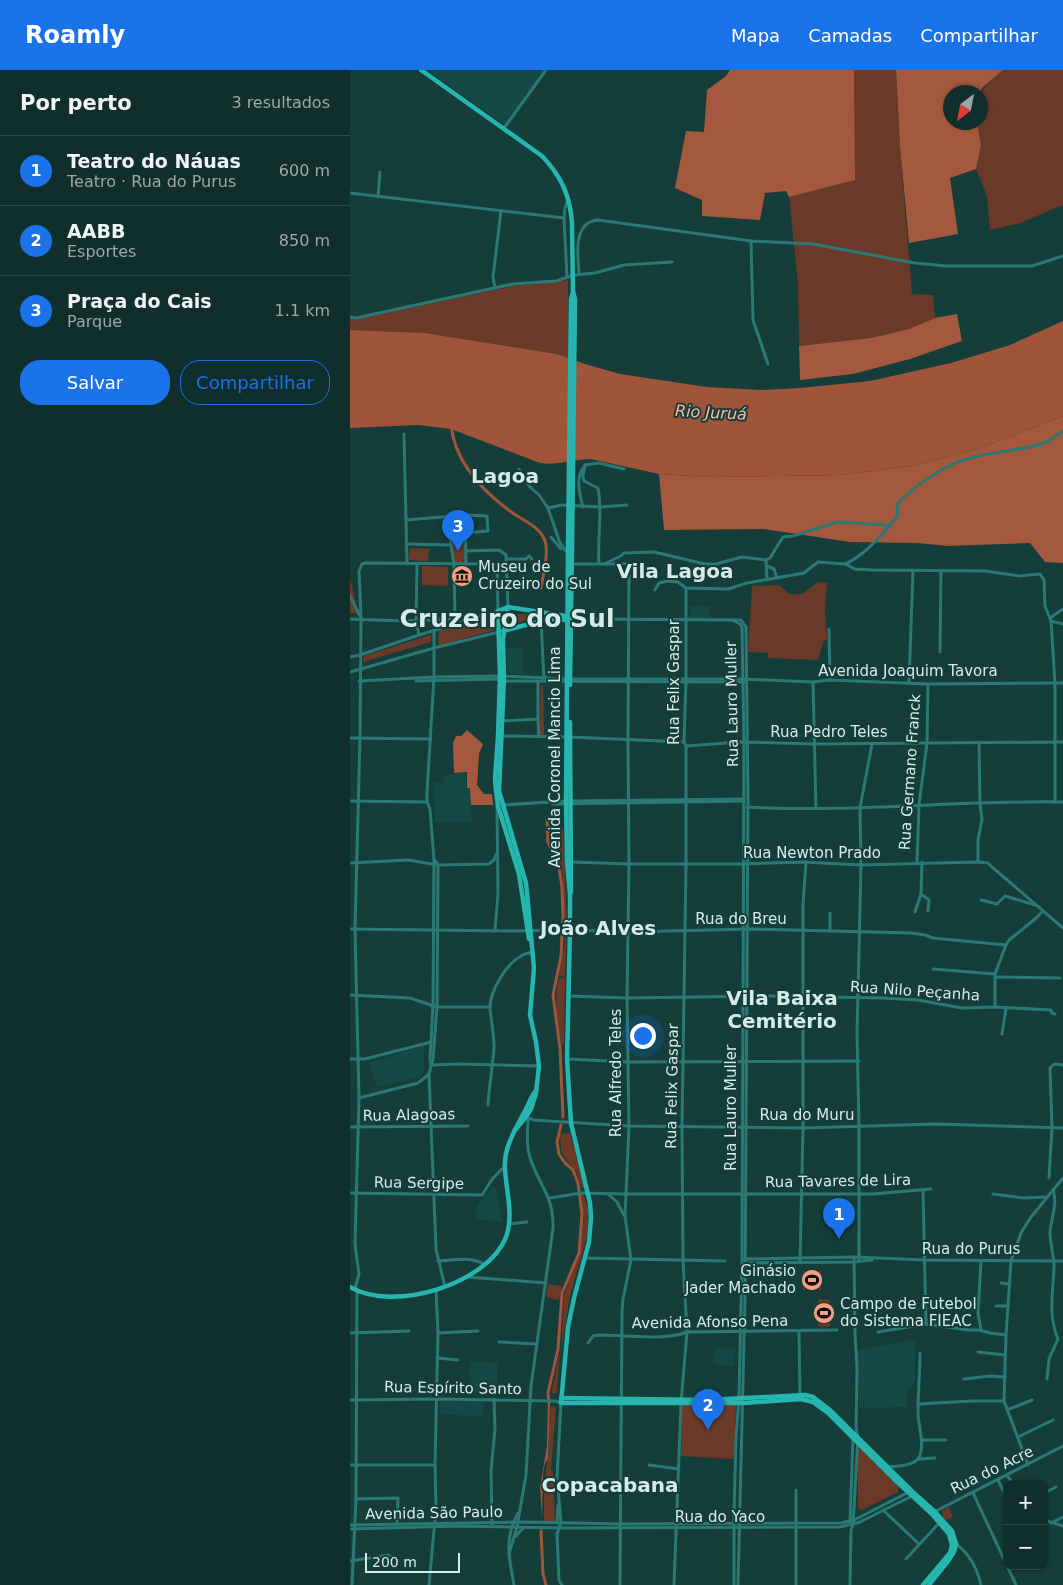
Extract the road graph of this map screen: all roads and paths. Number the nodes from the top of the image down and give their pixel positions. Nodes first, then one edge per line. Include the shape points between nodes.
1 (421, 70) edge
2 (546, 70) edge
3 (504, 128) junction
4 (380, 172) dead end
5 (350, 194) edge
6 (378, 197) junction
7 (569, 198) junction
8 (500, 211) junction
9 (564, 218) junction
10 (751, 240) junction
11 (1063, 256) edge
12 (672, 262) dead end
13 (579, 274) junction
14 (567, 277) junction
15 (495, 288) junction
16 (350, 317) edge
17 (768, 364) dead end
18 (1063, 431) edge
19 (404, 434) dead end
20 (585, 465) junction
21 (520, 469) dead end
22 (624, 469) dead end
23 (627, 505) dead end
24 (583, 507) junction
25 (600, 507) junction
26 (548, 508) junction
27 (465, 516) junction
28 (450, 517) junction
29 (406, 520) junction
30 (888, 526) junction
31 (465, 533) junction
32 (551, 536) dead end
33 (406, 544) junction
34 (451, 545) junction
35 (466, 551) junction
36 (569, 551) junction
37 (508, 559) junction
38 (532, 559) dead end
39 (764, 560) junction
40 (407, 564) junction
41 (417, 564) junction
42 (466, 564) junction
43 (570, 564) junction
44 (599, 564) junction
45 (606, 564) junction
46 (845, 564) junction
47 (454, 565) junction
48 (767, 566) junction
49 (913, 570) junction
50 (941, 571) junction
51 (777, 578) junction
52 (767, 580) junction
53 (686, 588) junction
54 (655, 590) dead end
55 (350, 596) edge
56 (508, 607) junction
57 (1063, 609) edge
58 (498, 610) junction
59 (539, 612) junction
60 (489, 613) junction
61 (361, 618) junction
62 (571, 618) junction
63 (455, 619) junction
64 (350, 620) edge
65 (540, 620) junction
66 (629, 620) junction
67 (686, 620) junction
68 (1050, 620) junction
69 (416, 621) junction
70 (1063, 624) edge
71 (829, 629) dead end
72 (434, 630) junction
73 (502, 631) junction
74 (418, 634) junction
75 (434, 648) junction
76 (940, 652) dead end
77 (360, 655) junction
78 (350, 657) edge
79 (360, 669) junction
80 (350, 672) edge
81 (434, 679) junction
82 (502, 679) junction
83 (686, 679) junction
84 (538, 680) junction
85 (544, 680) junction
86 (629, 680) junction
87 (745, 680) junction
88 (830, 680) junction
89 (360, 681) junction
90 (569, 681) junction
91 (813, 682) junction
92 (909, 682) junction
93 (1055, 683) junction
94 (1063, 683) edge
95 (928, 684) junction
96 (538, 719) junction
97 (502, 721) junction
98 (500, 736) junction
99 (539, 737) junction
100 (568, 737) junction
101 (350, 738) edge
102 (360, 738) junction
103 (431, 739) junction
104 (628, 740) junction
105 (746, 742) junction
106 (979, 742) junction
107 (1054, 742) junction
108 (1063, 742) edge
109 (927, 743) junction
110 (685, 744) junction
111 (815, 744) junction
112 (872, 744) junction
113 (686, 800) junction
114 (746, 800) junction
115 (350, 801) edge
116 (359, 801) junction
117 (427, 802) junction
118 (628, 802) junction
119 (1054, 802) junction
120 (1063, 802) edge
121 (568, 803) junction
122 (980, 804) junction
123 (919, 805) junction
124 (499, 806) junction
125 (746, 807) junction
126 (816, 808) junction
127 (860, 808) junction
128 (497, 848) junction
129 (434, 862) junction
130 (569, 862) junction
131 (806, 862) junction
132 (917, 862) junction
133 (922, 862) junction
134 (978, 862) junction
135 (350, 863) edge
136 (358, 864) junction
137 (629, 864) junction
138 (686, 864) junction
139 (745, 864) junction
140 (438, 865) junction
141 (861, 865) junction
142 (920, 894) junction
143 (981, 900) dead end
144 (1038, 906) junction
145 (928, 911) dead end
146 (1042, 911) junction
147 (916, 912) dead end
148 (830, 913) dead end
149 (1063, 928) edge
150 (350, 929) edge
151 (356, 929) junction
152 (435, 930) junction
153 (570, 930) junction
154 (685, 930) junction
155 (745, 930) junction
156 (804, 930) junction
157 (495, 931) junction
158 (530, 931) junction
159 (830, 931) junction
160 (860, 931) junction
161 (628, 932) junction
162 (1006, 946) junction
163 (532, 950) junction
164 (934, 969) dead end
165 (995, 976) junction
166 (1060, 978) dead end
167 (350, 996) edge
168 (357, 996) junction
169 (569, 996) junction
170 (745, 996) junction
171 (685, 997) junction
172 (803, 997) junction
173 (859, 997) junction
174 (627, 998) junction
175 (435, 1006) junction
176 (490, 1007) junction
177 (995, 1007) junction
178 (1006, 1008) junction
179 (1055, 1014) dead end
180 (1002, 1034) dead end
181 (432, 1042) junction
182 (350, 1059) edge
183 (567, 1059) junction
184 (357, 1060) junction
185 (802, 1061) junction
186 (859, 1061) junction
187 (629, 1062) junction
188 (684, 1062) junction
189 (744, 1062) junction
190 (431, 1065) junction
191 (491, 1065) junction
192 (1063, 1065) edge
193 (539, 1066) junction
194 (429, 1074) junction
195 (359, 1098) junction
196 (488, 1105) dead end
197 (526, 1116) junction
198 (571, 1123) junction
199 (431, 1126) junction
200 (468, 1126) dead end
201 (629, 1126) junction
202 (682, 1126) junction
203 (860, 1126) junction
204 (1052, 1126) junction
205 (350, 1127) edge
206 (358, 1127) junction
207 (744, 1127) junction
208 (803, 1128) junction
209 (1063, 1128) edge
210 (504, 1167) junction
211 (1049, 1178) dead end
212 (1063, 1178) edge
213 (923, 1190) junction
214 (931, 1190) dead end
215 (1053, 1190) junction
216 (350, 1193) edge
217 (356, 1193) junction
218 (582, 1193) junction
219 (606, 1193) junction
220 (434, 1194) junction
221 (625, 1194) junction
222 (683, 1194) junction
223 (743, 1194) junction
224 (801, 1194) junction
225 (860, 1194) junction
226 (993, 1194) dead end
227 (1046, 1197) junction
228 (550, 1198) junction
229 (625, 1216) junction
230 (527, 1222) dead end
231 (509, 1224) junction
232 (585, 1258) junction
233 (631, 1260) junction
234 (682, 1260) junction
235 (800, 1260) junction
236 (858, 1260) junction
237 (925, 1260) junction
238 (438, 1261) junction
239 (725, 1261) dead end
240 (743, 1261) junction
241 (981, 1261) junction
242 (1011, 1261) junction
243 (1054, 1261) junction
244 (1063, 1261) edge
245 (484, 1264) junction
246 (464, 1277) junction
247 (546, 1283) junction
248 (1001, 1283) dead end
249 (1010, 1284) junction
250 (445, 1287) junction
251 (354, 1290) edge
252 (436, 1290) junction
253 (996, 1306) dead end
254 (1008, 1306) junction
255 (926, 1324) junction
256 (837, 1330) dead end
257 (981, 1330) junction
258 (478, 1331) dead end
259 (799, 1331) junction
260 (409, 1332) dead end
261 (686, 1332) junction
262 (743, 1332) junction
263 (878, 1332) dead end
264 (350, 1333) edge
265 (356, 1333) junction
266 (438, 1333) junction
267 (621, 1335) junction
268 (1006, 1335) junction
269 (499, 1342) dead end
270 (588, 1343) dead end
271 (537, 1344) junction
272 (978, 1352) dead end
273 (920, 1353) dead end
274 (1005, 1355) junction
275 (437, 1358) junction
276 (458, 1360) dead end
277 (1004, 1377) junction
278 (964, 1379) dead end
279 (1047, 1379) dead end
280 (800, 1397) junction
281 (436, 1399) junction
282 (494, 1399) junction
283 (350, 1400) edge
284 (356, 1400) junction
285 (1032, 1400) dead end
286 (531, 1401) junction
287 (559, 1401) junction
288 (621, 1401) junction
289 (681, 1401) junction
290 (741, 1401) junction
291 (1004, 1401) junction
292 (918, 1404) junction
293 (1007, 1410) junction
294 (1053, 1420) dead end
295 (855, 1434) junction
296 (1018, 1437) junction
297 (921, 1440) junction
298 (946, 1440) dead end
299 (857, 1443) junction
300 (1063, 1446) edge
301 (854, 1458) junction
302 (935, 1458) dead end
303 (918, 1459) junction
304 (350, 1465) edge
305 (435, 1465) junction
306 (648, 1465) dead end
307 (1028, 1465) junction
308 (356, 1466) junction
309 (885, 1468) junction
310 (679, 1469) junction
311 (1007, 1476) junction
312 (998, 1480) junction
313 (1010, 1480) edge
314 (1056, 1487) dead end
315 (796, 1490) dead end
316 (1003, 1491) edge
317 (1048, 1491) edge
318 (912, 1493) junction
319 (973, 1493) junction
320 (356, 1499) junction
321 (880, 1507) junction
322 (883, 1511) junction
323 (520, 1512) junction
324 (933, 1513) junction
325 (1063, 1517) edge
326 (527, 1522) junction
327 (941, 1522) junction
328 (559, 1523) junction
329 (735, 1523) junction
330 (740, 1523) junction
331 (1050, 1523) joint
332 (513, 1524) junction
333 (851, 1524) junction
334 (350, 1525) edge
335 (518, 1525) junction
336 (797, 1525) junction
337 (395, 1526) junction
338 (435, 1526) junction
339 (492, 1526) junction
340 (620, 1526) junction
341 (677, 1526) junction
342 (1063, 1526) edge
343 (355, 1527) junction
344 (524, 1527) junction
345 (504, 1528) junction
346 (511, 1528) junction
347 (558, 1528) junction
348 (735, 1528) junction
349 (740, 1528) junction
350 (350, 1529) edge
351 (510, 1535) junction
352 (514, 1539) junction
353 (919, 1544) junction
354 (956, 1544) junction
355 (510, 1554) junction
356 (390, 1555) dead end
357 (906, 1559) dead end
358 (351, 1561) edge
359 (352, 1585) edge
360 (429, 1585) edge
361 (514, 1585) edge
362 (562, 1585) edge
363 (620, 1585) edge
364 (674, 1585) edge
365 (734, 1585) edge
366 (738, 1585) edge
367 (796, 1585) edge
368 (850, 1585) edge
369 (923, 1585) edge
370 (929, 1585) edge
371 (981, 1585) edge
372 (1016, 1585) edge

1 - 3 main road, Avenida Coronel Mancio Lima
2 - 3 street
3 - 7 main road, Avenida Coronel Mancio Lima via 542,156 559,177
4 - 6 street
5 - 6 street
6 - 8 street
7 - 9 street
7 - 36 main road, Avenida Coronel Mancio Lima, bridge via 575,299
8 - 9 street
8 - 15 street via 493,277
9 - 14 street
10 - 11 street via 813,244 946,266 1032,266
10 - 13 street via 592,221 580,233
10 - 17 street via 753,320
12 - 13 street via 624,265
13 - 14 street
14 - 15 street
15 - 16 street
18 - 30 street via 1042,444 954,464 919,484 899,502 898,515
19 - 29 street
20 - 22 street via 599,463
20 - 24 street via 578,479
20 - 25 street via 584,481 598,488
21 - 26 street via 529,486
23 - 25 street
24 - 25 street
24 - 26 street via 562,505
25 - 44 street
26 - 36 street via 558,539
27 - 28 street
27 - 31 street
27 - 31 street via 485,515 488,518 488,531
28 - 29 street
28 - 34 street
29 - 33 street
30 - 39 street via 837,522 783,537 770,558
30 - 46 street via 859,556
31 - 35 street
32 - 36 street via 562,550
33 - 34 street
33 - 40 street
34 - 47 street
35 - 37 street via 499,550
35 - 42 street
36 - 43 main road, Avenida Coronel Mancio Lima
37 - 38 street via 526,559 529,556
37 - 56 street
39 - 45 street via 742,557 705,564 646,551 624,553
39 - 48 street
40 - 41 street
40 - 61 street via 362,564 359,571
41 - 47 street
41 - 69 street
42 - 47 street
42 - 58 street via 498,566
43 - 44 street
43 - 62 main road, Avenida Coronel Mancio Lima
44 - 45 street
45 - 66 street, Rua Alfredo Teles via 629,565
46 - 49 street via 855,568
46 - 51 street via 818,562 804,573
47 - 63 street
48 - 51 street via 774,568
48 - 52 street
49 - 50 street
49 - 92 street
50 - 68 street via 985,571 1019,576 1040,574 1044,580 1045,606
50 - 76 street
51 - 52 street
52 - 53 street via 728,589
53 - 54 street via 678,582 668,581 659,583
53 - 67 street, Rua Felix Gaspar
55 - 61 street
56 - 58 main road
56 - 59 main road
56 - 73 main road
57 - 68 street
58 - 60 street
58 - 73 main road
59 - 62 main road
59 - 65 main road via 543,614
59 - 65 main road via 534,617
60 - 63 street
60 - 72 street
61 - 64 street
61 - 69 street
61 - 77 street
62 - 65 main road
62 - 66 street
62 - 90 main road, Avenida Coronel Mancio Lima
63 - 69 street
65 - 73 main road
65 - 85 street
66 - 67 street
66 - 86 street, Rua Alfredo Teles
67 - 83 street, Rua Felix Gaspar
67 - 87 street, Rua Lauro Muller via 741,620 746,627
68 - 70 street
68 - 93 street
69 - 74 street
71 - 88 street
72 - 74 street
72 - 75 street
73 - 75 street
73 - 82 main road
74 - 77 street
75 - 79 street
75 - 81 street
77 - 78 street
77 - 79 street
79 - 80 street
79 - 89 street
81 - 82 street, Avenida Joaquim Tavora
81 - 89 street, Avenida Joaquim Tavora
81 - 103 street
82 - 84 street, Avenida Joaquim Tavora
82 - 97 main road
82 - 98 main road
83 - 86 street, Avenida Joaquim Tavora
83 - 87 street, Avenida Joaquim Tavora
83 - 110 street, Rua Felix Gaspar
84 - 85 street, Avenida Joaquim Tavora
84 - 96 street
85 - 90 street, Avenida Joaquim Tavora
86 - 90 street, Avenida Joaquim Tavora
86 - 104 street, Rua Alfredo Teles
87 - 91 street, Avenida Joaquim Tavora
87 - 105 street, Rua Lauro Muller
88 - 91 street, Avenida Joaquim Tavora
88 - 92 street, Avenida Joaquim Tavora
89 - 102 street
90 - 100 main road, Avenida Coronel Mancio Lima
91 - 111 street
92 - 95 street, Avenida Joaquim Tavora
93 - 94 street, Avenida Joaquim Tavora
93 - 95 street, Avenida Joaquim Tavora
93 - 107 street
95 - 109 street, Rua Germano Franck
96 - 97 street
96 - 99 street
97 - 98 main road
98 - 99 street, Rua Pedro Teles
98 - 124 main road
99 - 100 street, Rua Pedro Teles
100 - 104 street, Rua Pedro Teles
100 - 121 main road, Avenida Coronel Mancio Lima
101 - 102 street
102 - 103 street
102 - 116 street
103 - 117 street
104 - 110 street, Rua Pedro Teles
104 - 118 street, Rua Alfredo Teles
105 - 110 street, Rua Pedro Teles
105 - 111 street, Rua Pedro Teles
105 - 114 street, Rua Lauro Muller
106 - 107 street, Rua Pedro Teles
106 - 109 street, Rua Pedro Teles
106 - 122 street
107 - 108 street, Rua Pedro Teles
107 - 119 street
109 - 112 street, Rua Pedro Teles
109 - 123 street, Rua Germano Franck
110 - 113 street, Rua Felix Gaspar
111 - 112 street, Rua Pedro Teles
111 - 126 street
112 - 127 street
113 - 114 street
113 - 118 street
113 - 138 street, Rua Felix Gaspar
114 - 125 street, Rua Lauro Muller
115 - 116 street
116 - 117 street
116 - 136 street
117 - 129 street
118 - 121 street
118 - 137 street, Rua Alfredo Teles
119 - 120 street
119 - 122 street
121 - 124 street
121 - 130 main road, Avenida Coronel Mancio Lima
122 - 123 street
122 - 134 street via 982,819
123 - 127 street
123 - 132 street, Rua Germano Franck
124 - 128 street
124 - 158 main road via 526,883
125 - 126 street
125 - 139 street, Rua Lauro Muller
126 - 127 street
127 - 141 street
128 - 140 street via 494,860 489,864
128 - 157 street
129 - 136 street via 400,860
129 - 140 street
129 - 152 street
130 - 137 street, Rua Newton Prado
130 - 153 main road, Avenida Coronel Mancio Lima
131 - 139 street, Rua Newton Prado
131 - 141 street, Rua Newton Prado
131 - 156 street
132 - 133 street, Rua Newton Prado
132 - 141 street, Rua Newton Prado
133 - 134 street, Rua Newton Prado
133 - 142 street, Rua Germano Franck
134 - 144 street, Rua Newton Prado via 988,864
135 - 136 street
136 - 151 street
137 - 138 street, Rua Newton Prado
137 - 161 street, Rua Alfredo Teles
138 - 139 street, Rua Newton Prado
138 - 154 street, Rua Felix Gaspar
139 - 155 street, Rua Lauro Muller
140 - 152 street
141 - 160 street
142 - 145 street via 929,900
142 - 147 street, Rua Germano Franck
143 - 144 street via 997,904 1005,896
144 - 146 street, Rua Newton Prado
146 - 149 street, Rua Newton Prado
146 - 162 street
148 - 159 street
150 - 151 street, Rua do Breu
151 - 152 street, Rua do Breu
151 - 168 street
152 - 157 street, Rua do Breu
152 - 175 street
153 - 158 street, Rua do Breu
153 - 161 street, Rua do Breu
153 - 169 main road, Avenida Coronel Mancio Lima
154 - 155 street, Rua do Breu
154 - 161 street, Rua do Breu
154 - 171 street, Rua Felix Gaspar
155 - 156 street, Rua do Breu
155 - 170 street, Rua Lauro Muller
156 - 159 street, Rua do Breu
156 - 172 street
157 - 158 street, Rua do Breu
158 - 163 main road
159 - 160 street, Rua do Breu
160 - 162 street, Rua do Breu via 912,933
160 - 173 street
161 - 174 street, Rua Alfredo Teles
162 - 165 street
163 - 176 street via 504,973 496,984
163 - 193 main road via 534,968 530,1014
164 - 165 street
165 - 166 street
165 - 177 street
167 - 168 street
168 - 175 street via 410,998
168 - 184 street
169 - 174 street, Rua Nilo Peçanha
169 - 183 main road, Avenida Coronel Mancio Lima
170 - 171 street, Rua Nilo Peçanha
170 - 172 street, Rua Nilo Peçanha
170 - 189 street, Rua Lauro Muller
171 - 174 street, Rua Nilo Peçanha
171 - 188 street, Rua Felix Gaspar
172 - 173 street, Rua Nilo Peçanha
172 - 185 street
173 - 177 street, Rua Nilo Peçanha via 918,1000 962,1008
173 - 186 street
174 - 187 street, Rua Alfredo Teles
175 - 176 street
175 - 181 street
176 - 191 street via 494,1028
177 - 178 street, Rua Nilo Peçanha
178 - 179 street, Rua Nilo Peçanha via 1052,1010
178 - 180 street
181 - 184 street
181 - 190 street via 434,1059
182 - 184 street
183 - 187 street
183 - 198 main road, Avenida Coronel Mancio Lima
184 - 195 street
185 - 186 street
185 - 189 street
185 - 208 street
186 - 203 street
187 - 188 street
187 - 201 street, Rua Alfredo Teles
188 - 189 street
188 - 202 street, Rua Felix Gaspar
189 - 207 street, Rua Lauro Muller
190 - 191 street
190 - 194 street
191 - 193 street
191 - 196 street
192 - 204 street via 1054,1064 1050,1068
193 - 197 main road via 536,1090
194 - 195 street via 418,1083
194 - 199 street
195 - 206 street
197 - 198 street, Rua do Muru
197 - 210 main road via 515,1130
197 - 228 street via 528,1152
198 - 201 street, Rua do Muru
198 - 218 main road, Avenida Coronel Mancio Lima
199 - 200 street, Rua Alagoas
199 - 206 street, Rua Alagoas
199 - 220 street
201 - 202 street, Rua do Muru
201 - 221 street, Rua Alfredo Teles
202 - 207 street, Rua do Muru
202 - 222 street, Rua Felix Gaspar
203 - 204 street, Rua do Muru
203 - 208 street, Rua do Muru
203 - 225 street
204 - 209 street, Rua do Muru
204 - 211 street
205 - 206 street, Rua Alagoas
206 - 217 street
207 - 208 street, Rua do Muru
207 - 223 street, Rua Lauro Muller
208 - 224 street
210 - 220 street, Rua Sergipe via 482,1195
210 - 231 main road
212 - 215 street
213 - 214 street, Rua Tavares de Lira
213 - 225 street, Rua Tavares de Lira
213 - 237 street
215 - 227 street
215 - 243 street via 1055,1200 1050,1246
216 - 217 street, Rua Sergipe
217 - 220 street, Rua Sergipe
217 - 251 street via 355,1244 359,1274
218 - 219 street, Rua Tavares de Lira
218 - 228 street, Rua Tavares de Lira
218 - 232 main road, Avenida Coronel Mancio Lima via 590,1203 591,1227
219 - 221 street, Rua Tavares de Lira
219 - 229 street
220 - 238 street
221 - 222 street, Rua Tavares de Lira
221 - 229 street, Rua Alfredo Teles
222 - 223 street, Rua Tavares de Lira
222 - 234 street, Rua Felix Gaspar
223 - 224 street, Rua Tavares de Lira
223 - 240 street, Rua Lauro Muller
224 - 225 street, Rua Tavares de Lira
224 - 235 street
225 - 236 street
226 - 227 street
227 - 242 street via 1024,1228
228 - 247 street via 554,1217
229 - 233 street, Rua Alfredo Teles
230 - 231 street
231 - 245 main road via 502,1246
232 - 233 street
232 - 287 main road, Avenida Coronel Mancio Lima via 570,1319
233 - 234 street
233 - 267 street, Rua Alfredo Teles via 623,1298
234 - 239 street
234 - 261 street, Rua Felix Gaspar
235 - 236 street, Rua do Purus
235 - 236 street, Rua do Purus via 854,1257
235 - 240 street, Rua do Purus
236 - 237 street, Rua do Purus
236 - 295 street
237 - 241 street, Rua do Purus
237 - 255 street
238 - 245 street via 468,1259
238 - 250 street
240 - 262 street, Rua Lauro Muller
241 - 242 street, Rua do Purus
241 - 257 street via 978,1314
242 - 243 street, Rua do Purus
242 - 249 street
243 - 244 street, Rua do Purus
243 - 279 street via 1051,1314 1058,1338 1049,1359
245 - 246 main road
246 - 247 street
246 - 250 main road
247 - 271 street
248 - 249 street
249 - 254 street
250 - 252 main road
251 - 252 main road via 398,1297
251 - 265 street
252 - 266 street
253 - 254 street
254 - 268 street
255 - 257 street
255 - 263 street
256 - 259 street, Avenida Afonso Pena
257 - 268 street
258 - 266 street
259 - 262 street, Avenida Afonso Pena
259 - 280 street
260 - 265 street
261 - 262 street, Avenida Afonso Pena
261 - 267 street, Avenida Afonso Pena via 666,1336
261 - 289 street, Rua Felix Gaspar
262 - 290 street, Rua Lauro Muller
264 - 265 street
265 - 284 street
266 - 275 street
267 - 270 street, Avenida Afonso Pena via 596,1335
267 - 288 street, Rua Alfredo Teles
268 - 274 street
269 - 271 street
271 - 286 street
272 - 274 street
273 - 292 street
274 - 277 street
275 - 276 street
275 - 281 street
277 - 278 street
277 - 291 street
280 - 290 main road, Rua Espírito Santo
280 - 295 main road via 817,1405
281 - 282 street, Rua Espírito Santo
281 - 284 street, Rua Espírito Santo
281 - 305 street
282 - 286 street, Rua Espírito Santo
282 - 339 street
283 - 284 street, Rua Espírito Santo
284 - 308 street
285 - 293 street
286 - 287 street, Rua Espírito Santo
286 - 323 street via 528,1459
287 - 288 main road, Rua Espírito Santo
287 - 328 street, Avenida Coronel Mancio Lima
288 - 289 main road, Rua Espírito Santo
288 - 340 street, Rua Alfredo Teles
289 - 290 main road, Rua Espírito Santo
289 - 310 street, Rua Felix Gaspar
290 - 329 street, Rua Lauro Muller via 736,1437
290 - 330 street, Rua Lauro Muller
291 - 292 street
291 - 293 street
292 - 297 street
293 - 296 street
294 - 296 street
295 - 299 main road
295 - 301 street
295 - 309 main road
296 - 307 street
297 - 298 street
297 - 303 street
299 - 301 street
299 - 309 main road
300 - 307 street, Rua do Acre
301 - 333 street
302 - 303 street
303 - 309 street
304 - 308 street
305 - 308 street
305 - 338 street
306 - 310 street
307 - 311 street, Rua do Acre
308 - 320 street
309 - 318 main road
310 - 341 street, Rua Felix Gaspar
311 - 312 street, Rua do Acre
311 - 313 street
312 - 316 street
312 - 319 street, Rua do Acre
314 - 317 street
315 - 336 street
318 - 321 street, Rua do Yaco
318 - 322 street, Rua do Yaco
318 - 324 main road
319 - 324 street, Rua do Acre
319 - 372 street
320 - 337 street via 398,1498
320 - 343 street
321 - 322 street
321 - 333 street, Rua do Yaco
322 - 333 street, Rua do Yaco
322 - 353 street
323 - 326 street via 521,1519
323 - 332 street
323 - 335 street
324 - 327 main road
325 - 331 street
326 - 328 street, Rua do Yaco
326 - 335 street, Rua do Yaco
327 - 353 street
327 - 354 main road via 952,1531
327 - 369 main road via 951,1549
328 - 340 street, Rua do Yaco
328 - 347 street, Avenida Coronel Mancio Lima
329 - 330 street, Rua do Yaco
329 - 341 street, Rua do Yaco
329 - 348 street, Rua Lauro Muller
330 - 336 street, Rua do Yaco
330 - 349 street, Rua Lauro Muller
331 - 342 street
332 - 335 street, Avenida São Paulo
332 - 339 street, Avenida São Paulo
332 - 346 street
333 - 336 street, Rua do Yaco
333 - 368 street
334 - 343 street, Avenida São Paulo
335 - 344 street, Rua do Yaco
335 - 346 street, Avenida São Paulo
335 - 352 street
336 - 349 street, Rua do Yaco
336 - 367 street
337 - 338 street, Avenida São Paulo
337 - 343 street, Avenida São Paulo
338 - 339 street, Avenida São Paulo
338 - 360 street
339 - 345 street, Avenida São Paulo
340 - 341 street, Rua do Yaco
340 - 347 street, Rua do Yaco
340 - 363 street, Rua Alfredo Teles
341 - 348 street, Rua do Yaco
341 - 364 street, Rua Felix Gaspar
343 - 350 street, Avenida São Paulo
343 - 358 street
344 - 347 street, Rua do Yaco
344 - 352 street
345 - 346 street, Avenida São Paulo
345 - 351 street
346 - 351 street
347 - 362 street, Avenida Coronel Mancio Lima via 559,1580
348 - 349 street, Rua do Yaco
348 - 365 street, Rua Lauro Muller
349 - 366 street, Rua Lauro Muller
351 - 355 street
352 - 355 street
353 - 357 street
354 - 370 main road via 954,1552
354 - 371 street via 970,1557
355 - 361 street
356 - 358 street
358 - 359 street

